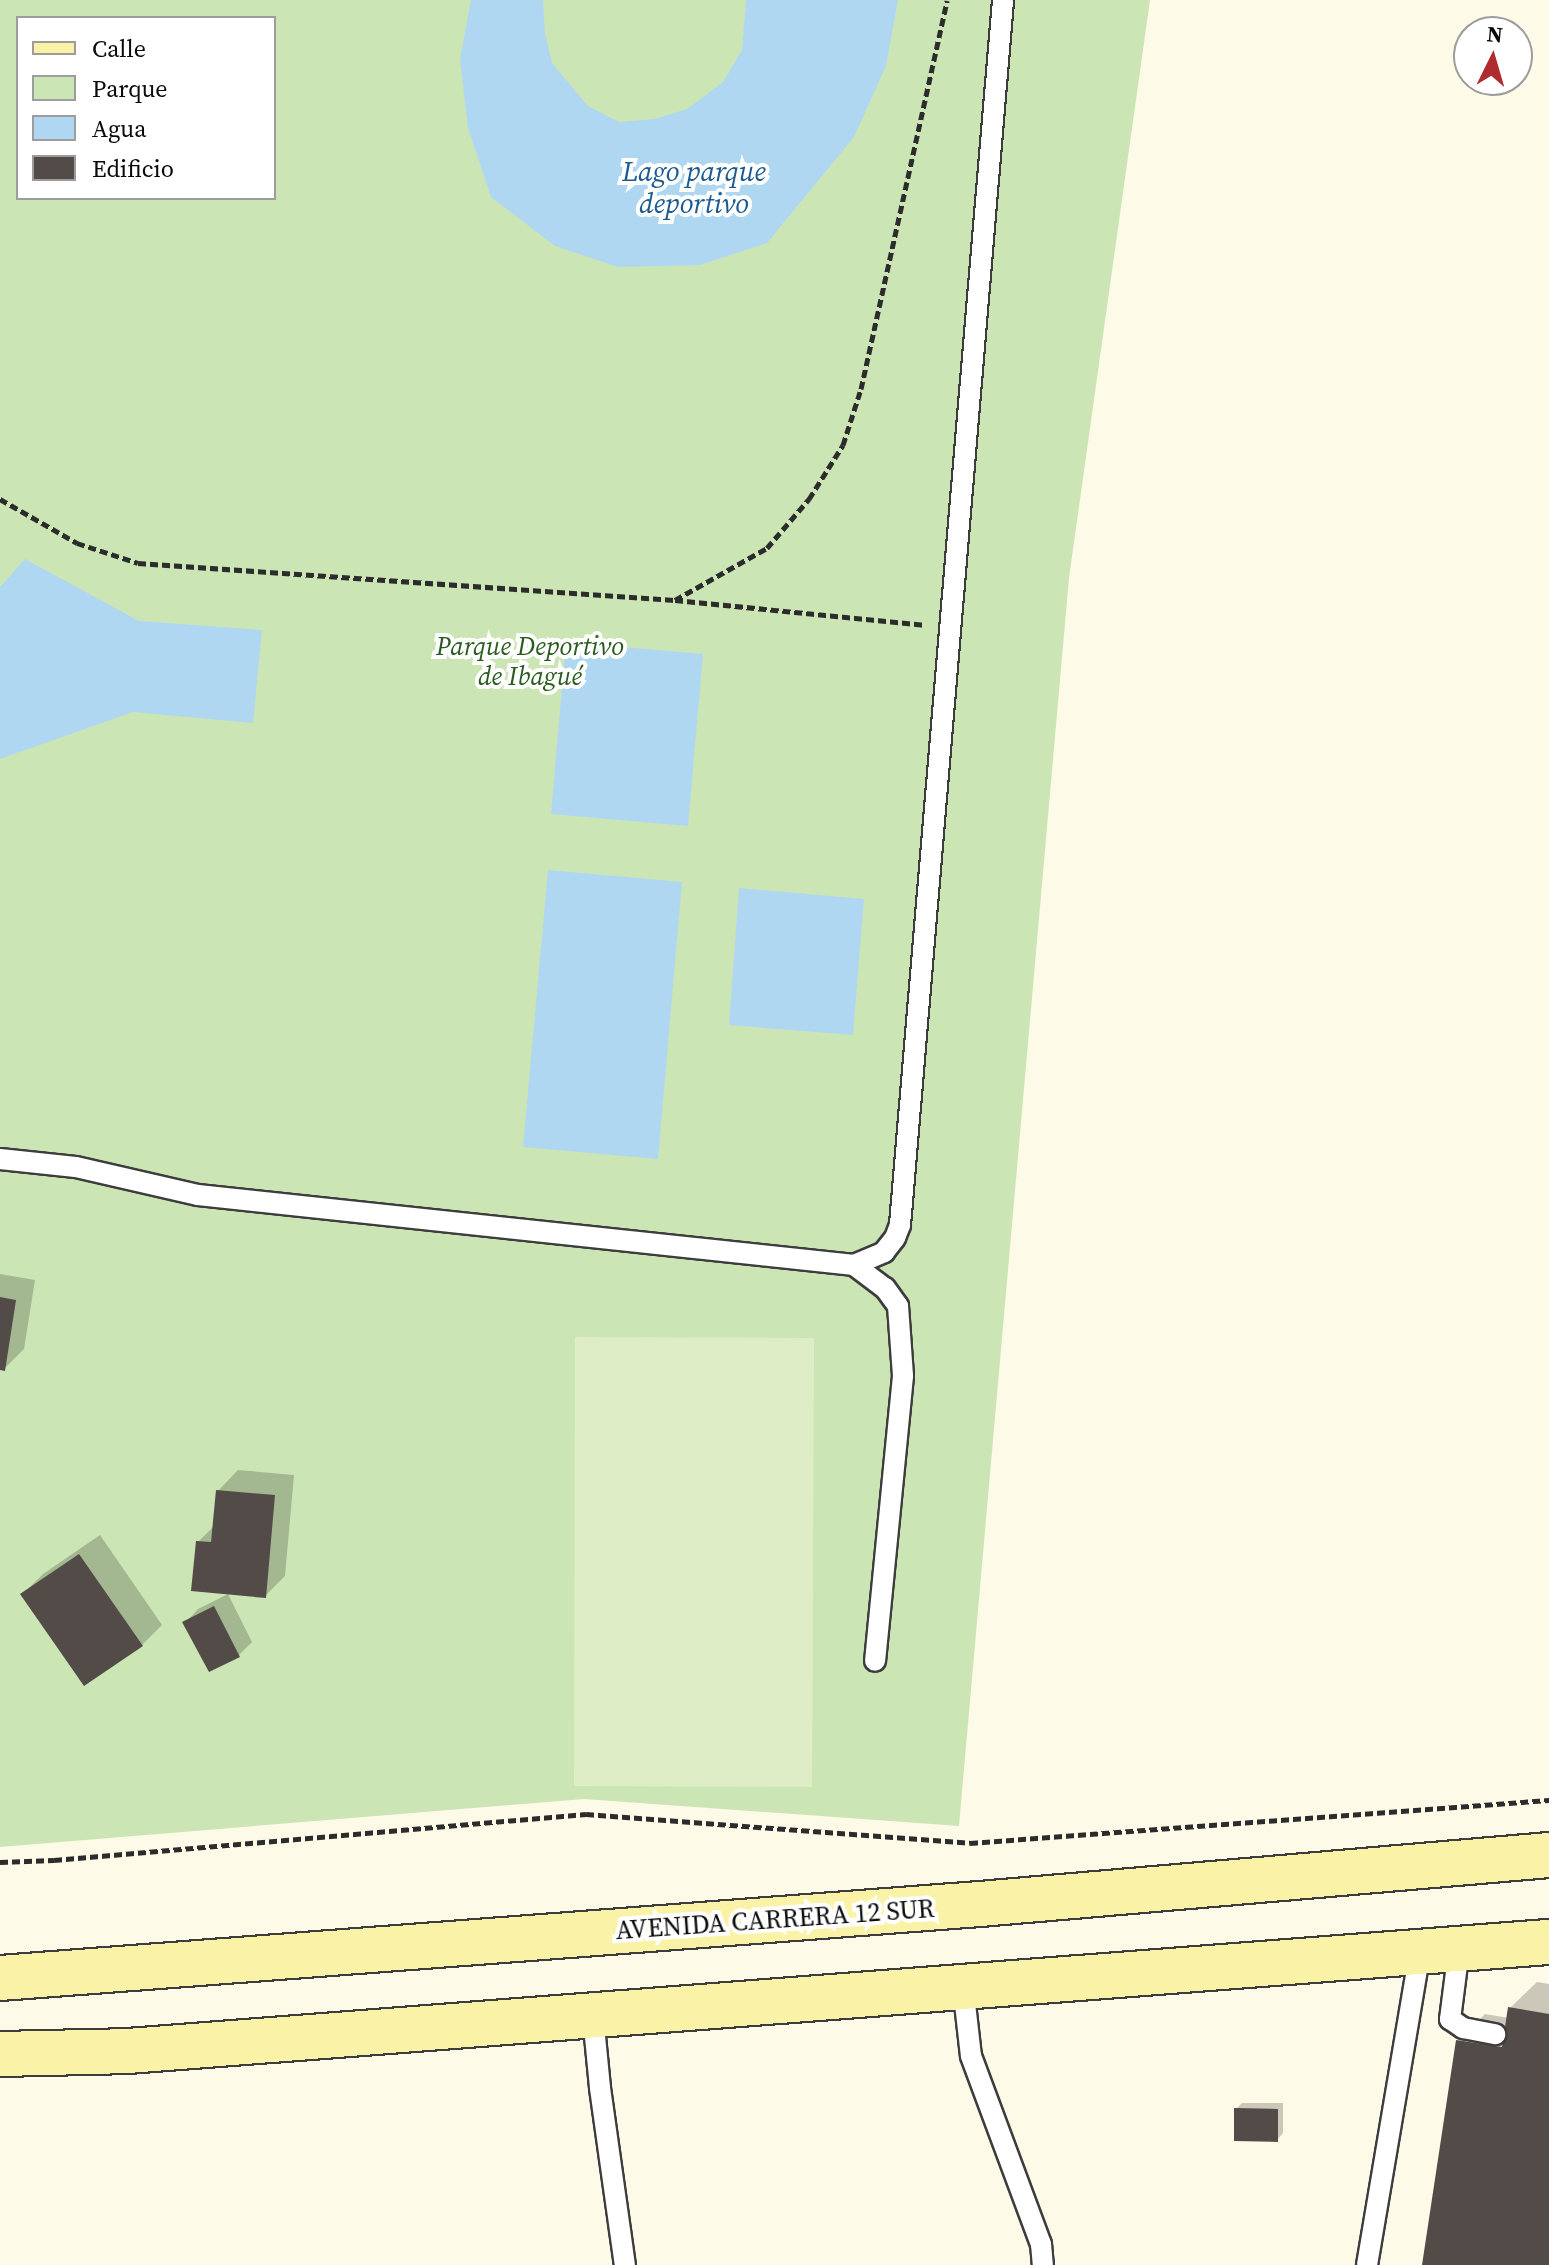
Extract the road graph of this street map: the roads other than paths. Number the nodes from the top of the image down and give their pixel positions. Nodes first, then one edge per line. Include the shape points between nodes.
1 (1003, 0) edge
2 (0, 1159) edge
3 (854, 1265) junction
4 (875, 1661) dead end
5 (1549, 1855) edge
6 (1549, 1942) edge
7 (1440, 1950) junction
8 (0, 1978) edge
9 (963, 1986) junction
10 (593, 2016) junction
11 (1495, 2034) dead end
12 (0, 2054) edge
13 (625, 2265) edge
14 (1043, 2265) edge
15 (1367, 2265) edge

1 - 3 lane via 900,1225 884,1252
2 - 3 lane via 76,1167 198,1195
3 - 4 lane via 885,1288 898,1306 903,1376
5 - 8 street, AVENIDA CARRERA 12 SUR via 996,1903
6 - 7 street
7 - 9 street
7 - 11 lane via 1450,2019 1463,2028
7 - 15 lane
9 - 10 street
9 - 14 lane via 971,2056 1041,2244
10 - 12 street via 128,2051
10 - 13 lane

